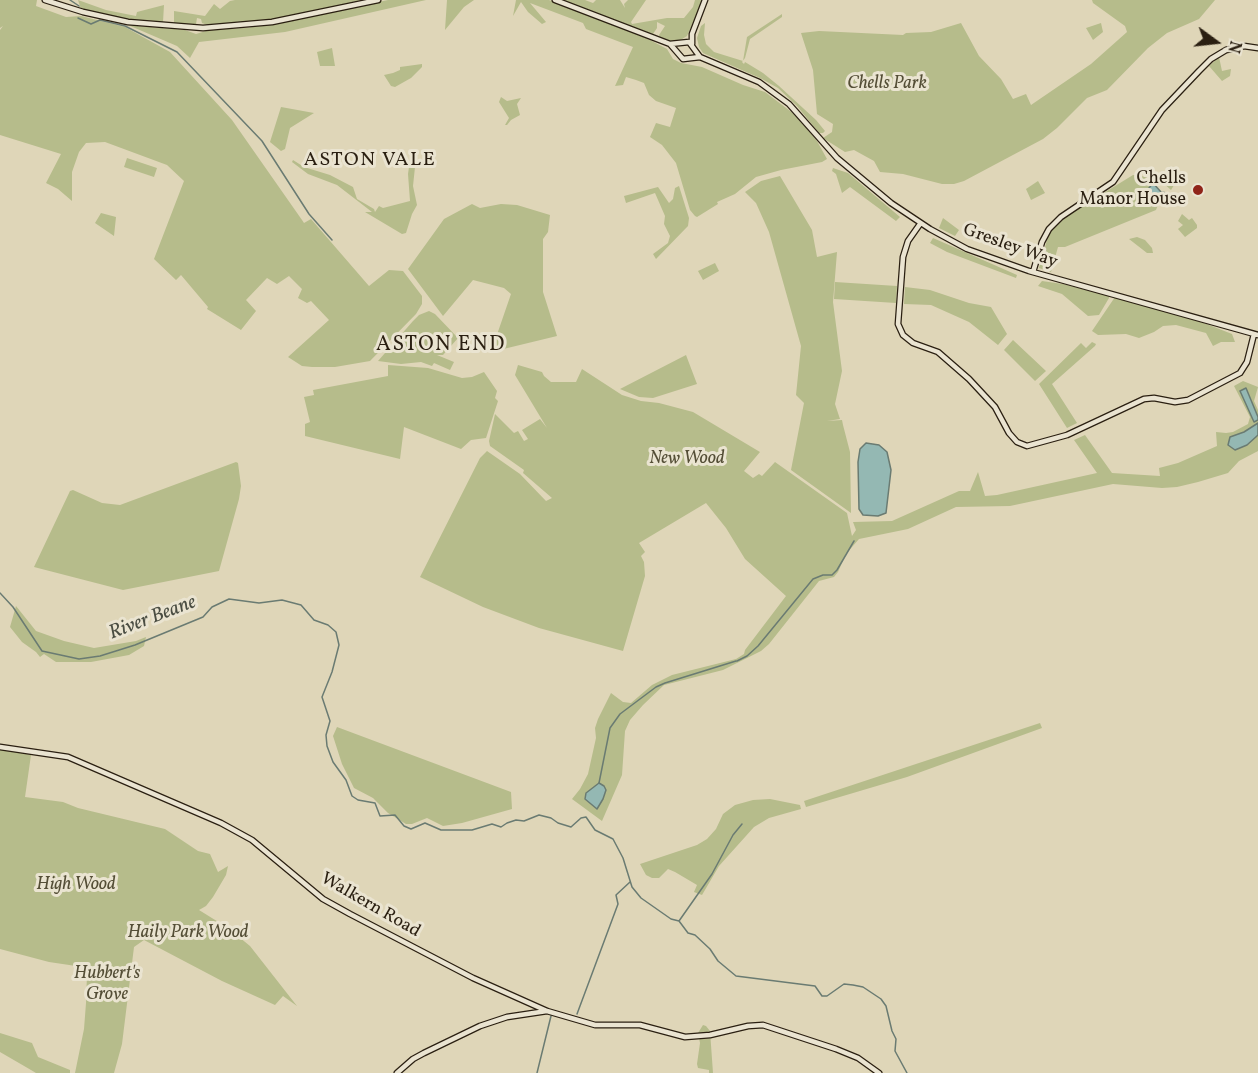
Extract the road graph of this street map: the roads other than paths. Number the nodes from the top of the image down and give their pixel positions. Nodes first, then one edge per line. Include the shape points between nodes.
1 (45, 0) edge
2 (378, 0) edge
3 (555, 0) edge
4 (705, 0) edge
5 (692, 34) junction
6 (683, 42) junction
7 (670, 44) junction
8 (692, 44) junction
9 (1258, 48) edge
10 (694, 49) junction
11 (677, 51) junction
12 (691, 57) junction
13 (700, 57) junction
14 (920, 224) junction
15 (1034, 272) junction
16 (1256, 335) edge
17 (0, 747) edge
18 (547, 1011) junction
19 (397, 1073) edge
20 (879, 1073) edge

1 - 2 street via 128,22 222,27 272,22
3 - 7 street, Gresley Way
4 - 5 street
5 - 6 street
5 - 8 street
6 - 7 street, Gresley Way
6 - 8 street, Gresley Way
6 - 11 street
7 - 11 street, Gresley Way
8 - 10 street
9 - 15 street via 1226,50 1199,71 1162,110 1113,182 1049,229
10 - 12 street
10 - 13 street
11 - 12 street, Gresley Way via 681,58
12 - 13 street, Gresley Way
13 - 14 street, Gresley Way via 775,93 837,158
14 - 15 street, Gresley Way via 967,249
14 - 16 street via 903,257 898,324 913,343 938,352 969,379 995,407 1017,442 1031,446 1067,435 1144,399 1183,402 1240,373
15 - 16 street, Gresley Way
17 - 18 street, Walkern Road via 68,757 221,822 252,840 323,899 473,978
18 - 19 street via 480,1026 418,1056
18 - 20 street, Walkern Road via 589,1024 640,1025 685,1037 763,1025 858,1058

